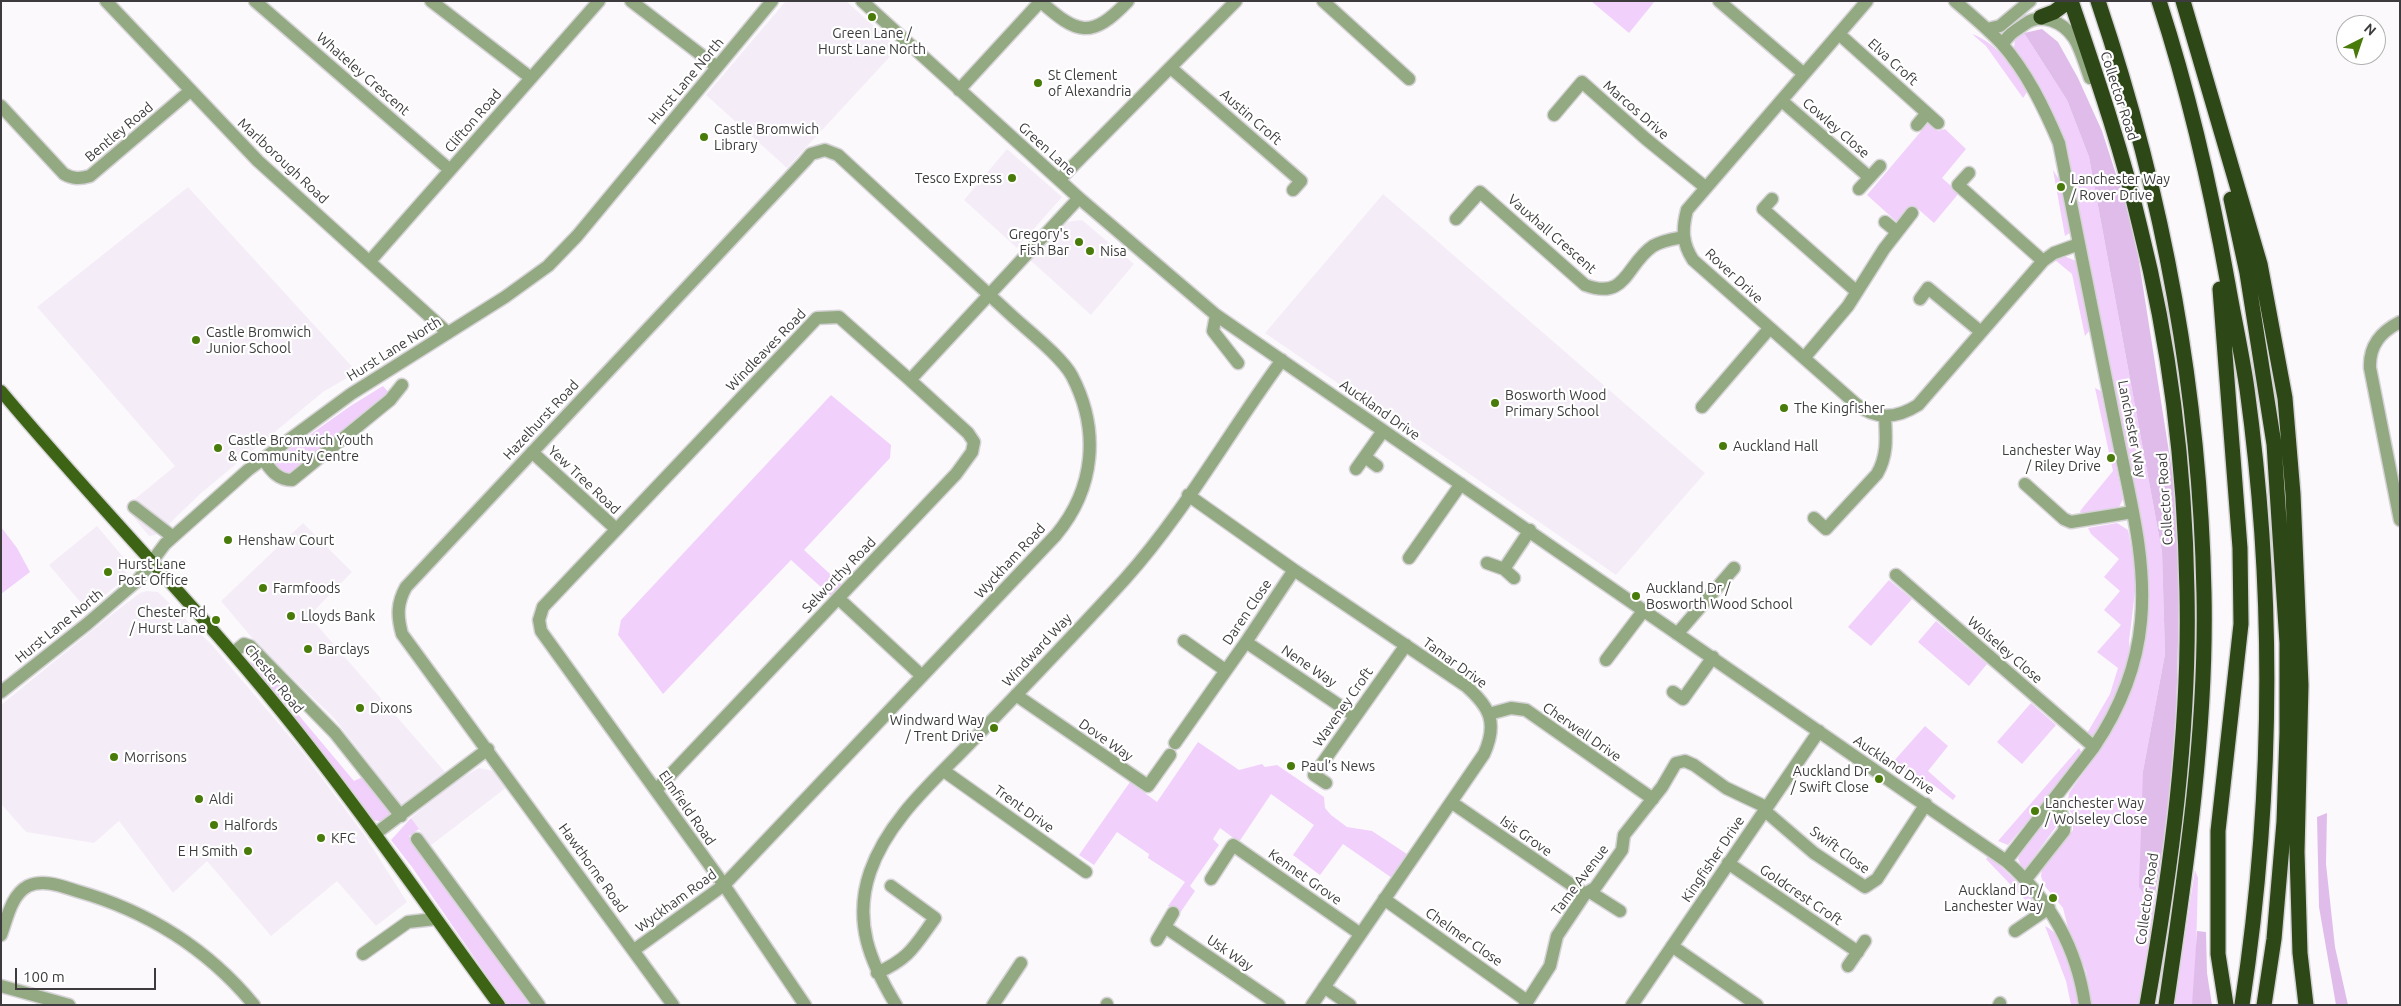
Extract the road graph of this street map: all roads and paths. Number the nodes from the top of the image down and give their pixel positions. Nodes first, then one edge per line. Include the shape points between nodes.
1 (106, 1) edge
2 (256, 1) edge
3 (431, 1) edge
4 (599, 1) edge
5 (631, 1) edge
6 (772, 1) edge
7 (862, 1) edge
8 (1128, 1) edge
9 (1236, 1) edge
10 (1323, 1) edge
11 (1719, 1) edge
12 (1867, 1) edge
13 (1955, 1) edge
14 (2030, 1) edge
15 (2070, 1) edge
16 (2098, 1) edge
17 (2159, 1) edge
18 (2183, 1) edge
19 (1040, 2) edge
20 (2041, 17) junction
21 (1987, 29) junction
22 (1839, 34) junction
23 (2003, 45) junction
24 (717, 67) junction
25 (1171, 68) junction
26 (1804, 74) junction
27 (531, 78) junction
28 (1409, 79) dead end
29 (2208, 87) junction
30 (959, 90) junction
31 (190, 91) junction
32 (1782, 101) junction
33 (1, 106) edge
34 (1928, 113) junction
35 (1554, 115) dead end
36 (1938, 123) dead end
37 (1917, 126) dead end
38 (838, 155) joint
39 (1880, 166) dead end
40 (450, 170) junction
41 (1969, 173) dead end
42 (2126, 173) junction
43 (1869, 177) junction
44 (1060, 180) junction
45 (1704, 187) junction
46 (2210, 187) junction
47 (1859, 188) dead end
48 (1292, 190) dead end
49 (1079, 198) junction
50 (1772, 198) dead end
51 (1912, 213) dead end
52 (1456, 219) dead end
53 (1885, 222) dead end
54 (1896, 231) junction
55 (1684, 237) junction
56 (2079, 244) junction
57 (370, 261) junction
58 (2043, 261) junction
59 (1857, 292) junction
60 (990, 295) junction
61 (1920, 299) dead end
62 (1216, 315) junction
63 (2400, 322) edge
64 (1769, 329) junction
65 (1981, 332) junction
66 (448, 333) junction
67 (1804, 358) junction
68 (1282, 360) junction
69 (1238, 363) dead end
70 (910, 380) junction
71 (402, 384) dead end
72 (1, 391) edge
73 (1702, 407) dead end
74 (1885, 417) junction
75 (1382, 431) junction
76 (532, 452) junction
77 (1364, 457) junction
78 (263, 459) junction
79 (1377, 466) dead end
80 (1356, 469) dead end
81 (1461, 484) junction
82 (2026, 484) dead end
83 (1188, 495) junction
84 (134, 507) dead end
85 (2132, 512) junction
86 (1814, 518) dead end
87 (2400, 520) edge
88 (616, 529) junction
89 (1530, 530) junction
90 (173, 538) junction
91 (1409, 558) dead end
92 (152, 563) junction
93 (1487, 563) dead end
94 (1734, 568) dead end
95 (1504, 569) junction
96 (1294, 570) junction
97 (1896, 575) dead end
98 (1514, 578) dead end
99 (838, 598) junction
100 (1644, 610) junction
101 (541, 631) joint
102 (1677, 634) junction
103 (1184, 641) dead end
104 (1246, 642) junction
105 (1406, 645) junction
106 (233, 652) junction
107 (1713, 657) junction
108 (1606, 660) dead end
109 (1225, 670) junction
110 (922, 676) junction
111 (1, 692) edge
112 (1673, 692) dead end
113 (1016, 695) junction
114 (1490, 714) junction
115 (1355, 716) junction
116 (1819, 731) junction
117 (2094, 747) junction
118 (488, 749) junction
119 (1173, 749) joint
120 (944, 771) junction
121 (1326, 783) dead end
122 (656, 790) junction
123 (1653, 799) junction
124 (1451, 802) junction
125 (2053, 802) junction
126 (1926, 804) junction
127 (1765, 809) junction
128 (400, 816) junction
129 (374, 834) junction
130 (417, 839) dead end
131 (2006, 861) junction
132 (1728, 864) junction
133 (1086, 872) dead end
134 (2026, 879) junction
135 (1211, 880) dead end
136 (724, 885) junction
137 (891, 886) dead end
138 (1587, 893) junction
139 (1384, 899) junction
140 (2049, 908) junction
141 (1620, 911) dead end
142 (1173, 913) dead end
143 (435, 919) junction
144 (1165, 927) junction
145 (2015, 931) dead end
146 (1359, 933) junction
147 (1, 935) edge
148 (1157, 940) dead end
149 (1672, 946) junction
150 (634, 950) junction
151 (363, 954) dead end
152 (1021, 964) dead end
153 (1848, 966) dead end
154 (877, 973) junction
155 (1, 986) edge
156 (1324, 987) junction
157 (2225, 998) edge
158 (1526, 1003) edge
159 (69, 1005) edge
160 (254, 1005) edge
161 (499, 1005) edge
162 (540, 1005) edge
163 (674, 1005) edge
164 (805, 1005) edge
165 (896, 1005) edge
166 (993, 1005) edge
167 (1279, 1005) edge
168 (1312, 1005) edge
169 (1350, 1005) edge
170 (1632, 1005) edge
171 (1757, 1005) edge
172 (2085, 1005) edge
173 (2147, 1005) edge
174 (2166, 1005) edge
175 (2242, 1005) edge
176 (2264, 1005) edge
177 (2306, 1005) edge

1 - 31 street, Marlborough Road
2 - 40 street, Whateley Crescent
3 - 27 street
4 - 27 street, Clifton Road
5 - 24 street
6 - 24 street, Hurst Lane North
7 - 30 street, Green Lane
8 - 19 street via 1114,16 1085,28 1063,22
9 - 25 street
10 - 28 street
11 - 26 street
12 - 22 street, Rover Drive
13 - 21 street, Lanchester Way
14 - 21 street via 2000,26
15 - 20 highway
15 - 42 highway, Collector Road
16 - 174 highway, Collector Road via 2129,97 2162,226 2192,401 2200,497 2204,595 2200,726 2192,815
17 - 46 highway
18 - 29 highway
19 - 30 street
20 - 23 street via 2030,20 2011,34
20 - 42 street via 2068,31 2075,39
21 - 23 street, Lanchester Way
22 - 26 street, Rover Drive
22 - 34 street, Elva Croft
23 - 56 street, Lanchester Way via 2043,107 2059,144
24 - 66 street, Hurst Lane North via 562,254 505,297
25 - 44 street
25 - 48 street, Austin Croft via 1301,181
26 - 32 street, Rover Drive
27 - 40 street, Clifton Road
29 - 176 highway via 2247,274 2274,444 2287,643 2284,822 2274,939
29 - 177 highway via 2260,264 2285,398 2293,494 2301,685 2297,852 2300,953
30 - 44 street, Green Lane
31 - 33 street, Bentley Road via 90,176 80,179 64,174
31 - 57 street, Marlborough Road via 258,161
32 - 43 street, Cowley Close
32 - 45 street, Rover Drive
34 - 36 street, Elva Croft
34 - 37 street
35 - 45 street, Marcos Drive via 1582,82
38 - 60 street, Wyckham Road
38 - 76 street, Hazelhurst Road via 825,150 811,154
39 - 43 street, Cowley Close
40 - 57 street, Clifton Road
41 - 58 street via 1958,185
42 - 173 highway, Collector Road via 2141,228 2173,404 2183,500 2187,592 2184,728 2165,902
43 - 47 street, Cowley Close
44 - 49 street, Green Lane
45 - 55 street, Rover Drive via 1687,210 1682,226
46 - 157 highway via 2240,548 2241,624 2218,830 2218,954
46 - 175 highway via 2247,389 2264,568 2267,680 2264,792 2252,938
49 - 60 street
49 - 62 street, Green Lane
50 - 59 street via 1763,209
51 - 54 street
52 - 55 street, Vauxhall Crescent via 1480,192 1585,285 1599,290 1609,290 1619,284 1651,248 1663,241
53 - 54 street
54 - 59 street
55 - 64 street, Rover Drive via 1686,248 1694,260
56 - 58 street via 2054,253
56 - 85 street, Lanchester Way
57 - 66 street, Marlborough Road
58 - 65 street
59 - 67 street
60 - 70 street
60 - 110 street, Wyckham Road via 1071,374 1088,422 1089,468 1080,498 1064,524
61 - 65 street via 1928,288
62 - 68 street, Green Lane
62 - 69 street via 1213,331
63 - 87 street via 2390,327 2373,345 2369,357
64 - 67 street, Rover Drive
64 - 73 street
65 - 74 street via 1918,405
66 - 78 street, Hurst Lane North via 351,394
67 - 74 street, Rover Drive via 1864,411
68 - 75 street, Auckland Drive
68 - 83 street, Windward Way
70 - 88 street, Windleaves Road via 839,317 817,318
70 - 99 street, Selworthy Road via 968,433 974,442 972,452 956,474
71 - 78 street via 390,400 292,480 276,476
72 - 92 main road, Chester Road
74 - 86 street via 1886,447 1877,474 1826,529
75 - 77 street
75 - 81 street, Auckland Drive
76 - 88 street, Yew Tree Road
76 - 118 street, Hazelhurst Road via 406,587 398,605 402,634
77 - 79 street
77 - 80 street
78 - 90 street, Hurst Lane North
81 - 89 street, Auckland Drive
81 - 91 street
82 - 85 street via 2071,522
83 - 96 street, Tamar Drive
83 - 113 street, Windward Way via 1126,578
84 - 90 street
85 - 117 street, Lanchester Way via 2142,568 2140,629 2121,700
88 - 101 street, Windleaves Road via 543,607 539,620
89 - 95 street
89 - 100 street, Auckland Drive
90 - 92 street, Hurst Lane North
92 - 106 main road, Chester Road
92 - 111 street, Hurst Lane North via 112,603
93 - 95 street
94 - 102 street
95 - 98 street
96 - 104 street, Daren Close
96 - 105 street, Tamar Drive
97 - 117 street, Wolseley Close
99 - 110 street
99 - 122 street, Selworthy Road
100 - 102 street, Auckland Drive
100 - 108 street
101 - 122 street, Elmfield Road
102 - 107 street, Auckland Drive
103 - 109 street
104 - 109 street, Daren Close
104 - 115 street, Nene Way
105 - 114 street, Tamar Drive via 1466,686
105 - 115 street, Waveney Croft
106 - 128 street via 244,644 250,646 335,733
106 - 129 main road, Chester Road
107 - 112 street via 1683,699
107 - 116 street, Auckland Drive
109 - 119 street, Daren Close
110 - 136 street, Wyckham Road
113 - 119 street, Dove Way via 1148,786
113 - 120 street, Windward Way
114 - 123 street, Cherwell Drive via 1518,707 1526,710
114 - 124 street via 1490,741
115 - 121 street, Waveney Croft via 1314,775
116 - 126 street, Auckland Drive
116 - 127 street, Kingfisher Drive
117 - 125 street, Lanchester Way
118 - 128 street
118 - 150 street, Hawthorne Road
120 - 133 street, Trent Drive
120 - 154 street, Windward Way via 889,834 870,872 863,917
122 - 136 street, Elmfield Road
123 - 127 street, Tame Avenue via 1676,763 1685,761
123 - 138 street, Tame Avenue via 1624,835 1622,850 1595,888
124 - 138 street, Isis Grove
124 - 139 street
125 - 131 street, Lanchester Way
125 - 134 street via 2063,814 2064,830
126 - 127 street, Swift Close via 1878,879 1865,887 1814,853
126 - 131 street, Auckland Drive
127 - 132 street, Kingfisher Drive
128 - 129 street
129 - 143 main road, Chester Road
130 - 162 street
131 - 134 street, Auckland Drive
132 - 149 street, Kingfisher Drive
132 - 153 street, Goldcrest Croft via 1861,947
134 - 140 street, Auckland Drive
135 - 146 street, Kennet Grove via 1233,845
136 - 150 street, Wyckham Road
136 - 164 street, Elmfield Road
137 - 154 street via 935,918 907,956
138 - 141 street, Isis Grove
138 - 158 street, Tame Avenue via 1556,939 1550,966
139 - 146 street
139 - 158 street, Chelmer Close
140 - 145 street
140 - 172 street, Auckland Drive via 2074,961
142 - 144 street
143 - 151 street via 408,922
143 - 161 main road, Chester Road
144 - 148 street
144 - 167 street, Usk Way
146 - 156 street
147 - 160 street via 14,900 20,893 28,886 48,883 125,906 188,942 217,965
149 - 170 street, Kingfisher Drive
149 - 171 street
150 - 163 street, Hawthorne Road
152 - 166 street
154 - 165 street, Windward Way
155 - 159 street
156 - 168 street
156 - 169 street

